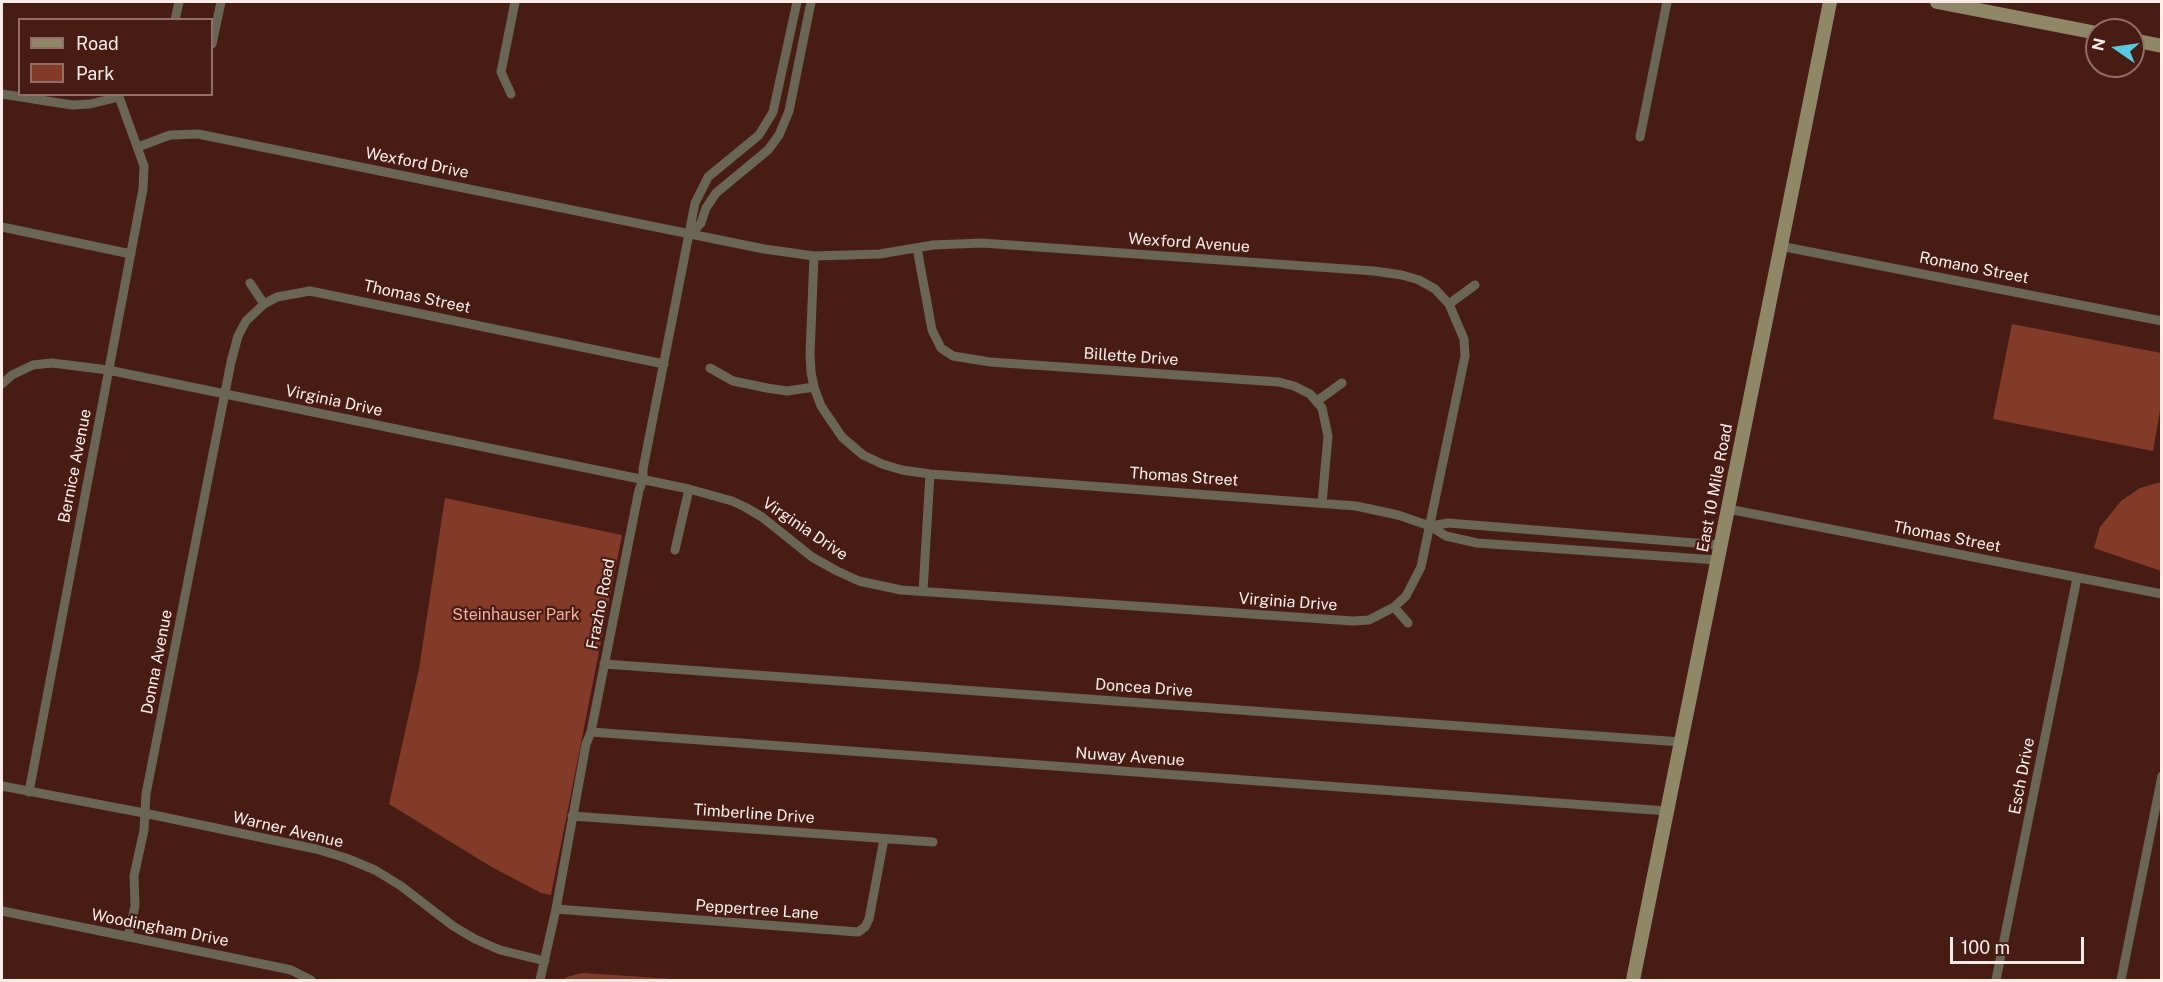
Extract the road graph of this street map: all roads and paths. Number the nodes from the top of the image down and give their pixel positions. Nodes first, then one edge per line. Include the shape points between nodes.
1 (179, 2) edge
2 (221, 2) edge
3 (515, 2) edge
4 (797, 2) edge
5 (811, 2) edge
6 (1667, 2) edge
7 (1830, 2) edge
8 (1937, 2) edge
9 (175, 18) edge
10 (2085, 31) edge
11 (213, 40) edge
12 (2145, 42) edge
13 (2162, 45) edge
14 (2, 94) edge
15 (511, 94) dead end
16 (119, 96) edge
17 (1640, 137) dead end
18 (138, 147) junction
19 (2, 227) edge
20 (691, 234) junction
21 (1780, 246) junction
22 (917, 248) junction
23 (131, 254) junction
24 (814, 256) junction
25 (250, 283) dead end
26 (1475, 285) dead end
27 (264, 304) junction
28 (1449, 304) junction
29 (2162, 321) edge
30 (664, 364) junction
31 (710, 368) dead end
32 (108, 370) junction
33 (1342, 383) dead end
34 (2, 384) edge
35 (814, 387) junction
36 (224, 393) junction
37 (1317, 401) junction
38 (930, 474) junction
39 (643, 480) junction
40 (689, 489) junction
41 (1322, 502) junction
42 (1728, 509) junction
43 (1430, 526) junction
44 (1557, 532) junction
45 (1606, 535) junction
46 (1720, 545) junction
47 (1555, 548) junction
48 (675, 550) dead end
49 (1606, 552) junction
50 (1717, 560) junction
51 (2077, 578) junction
52 (923, 591) junction
53 (2162, 594) edge
54 (1394, 607) junction
55 (1408, 623) dead end
56 (604, 664) junction
57 (591, 732) junction
58 (1681, 742) junction
59 (2162, 776) edge
60 (2, 786) edge
61 (29, 792) junction
62 (1667, 812) junction
63 (144, 813) junction
64 (572, 816) junction
65 (884, 839) junction
66 (933, 842) dead end
67 (556, 909) junction
68 (2, 911) edge
69 (128, 937) junction
70 (545, 961) junction
71 (291, 970) junction
72 (288, 981) edge
73 (311, 981) edge
74 (540, 981) edge
75 (1633, 981) edge
76 (1996, 981) edge
77 (2121, 981) edge

1 - 9 street
2 - 11 street
3 - 15 street via 501,72
4 - 20 street, Frazho Road via 773,112 759,135 703,185
5 - 20 street, Frazho Road via 789,111 779,135 768,150 716,193
6 - 17 street
7 - 21 main road, East 10 Mile Road
8 - 10 main road
12 - 13 main road
14 - 16 street via 72,105
16 - 18 street, Bernice Avenue
18 - 20 street, Wexford Drive via 170,135 198,134
18 - 23 street, Bernice Avenue via 145,176
19 - 23 street
20 - 24 street, Wexford Avenue
20 - 30 street, Frazho Road
21 - 29 street, Romano Street
21 - 42 main road, East 10 Mile Road
22 - 24 street, Wexford Avenue via 880,254
22 - 28 street, Wexford Avenue via 982,243 1374,272 1419,280
22 - 37 street, Billette Drive via 932,330 941,348 953,356 990,362 1279,382 1305,391
23 - 32 street, Bernice Avenue
24 - 35 street, Thomas Street via 810,354
25 - 27 street
26 - 28 street
27 - 30 street, Thomas Street via 290,293 310,291
27 - 36 street, Thomas Street via 237,336
28 - 43 street, Wexford Avenue via 1464,339 1465,356
30 - 39 street, Frazho Road
31 - 35 street via 733,381 767,388 786,391
32 - 34 street, Virginia Drive via 52,363 33,365
32 - 36 street, Virginia Drive
32 - 61 street, Bernice Avenue
33 - 37 street
35 - 38 street, Thomas Street via 830,421 851,446 882,464
36 - 39 street, Virginia Drive
36 - 63 street, Donna Avenue
37 - 41 street via 1328,436
38 - 41 street, Thomas Street
38 - 52 street
39 - 40 street, Virginia Drive
39 - 56 street, Frazho Road
40 - 48 street
40 - 52 street, Virginia Drive via 745,507 812,556 859,580
41 - 43 street, Thomas Street via 1381,511
42 - 46 main road, East 10 Mile Road
42 - 51 street, Thomas Street
43 - 44 street, Thomas Street via 1448,523
43 - 47 street via 1446,536 1477,543
43 - 54 street, Virginia Drive via 1421,567 1406,596
44 - 45 street, Thomas Street
44 - 47 street
45 - 46 street, Thomas Street
45 - 49 street
46 - 50 main road, East 10 Mile Road
47 - 49 street
49 - 50 street
50 - 58 main road, East 10 Mile Road
51 - 53 street, Thomas Street
51 - 76 street, Esch Drive
52 - 54 street, Virginia Drive via 1343,621 1369,620
54 - 55 street
56 - 57 street, Frazho Road
56 - 58 street, Doncea Drive
57 - 62 street, Nuway Avenue
57 - 64 street, Frazho Road
58 - 62 main road, East 10 Mile Road
59 - 77 street
60 - 61 street, Warner Avenue
61 - 63 street, Warner Avenue
62 - 75 main road, East 10 Mile Road
63 - 69 street, Donna Avenue
63 - 70 street, Warner Avenue via 316,849 361,864 401,886 453,927 475,939
64 - 65 street, Timberline Drive
64 - 67 street, Frazho Road
65 - 66 street, Timberline Drive
65 - 67 street, Peppertree Lane via 869,919 858,932
67 - 70 street, Frazho Road
68 - 69 street, Woodingham Drive
69 - 71 street, Woodingham Drive
70 - 74 street, Frazho Road
71 - 72 street
71 - 73 street, Woodingham Drive

